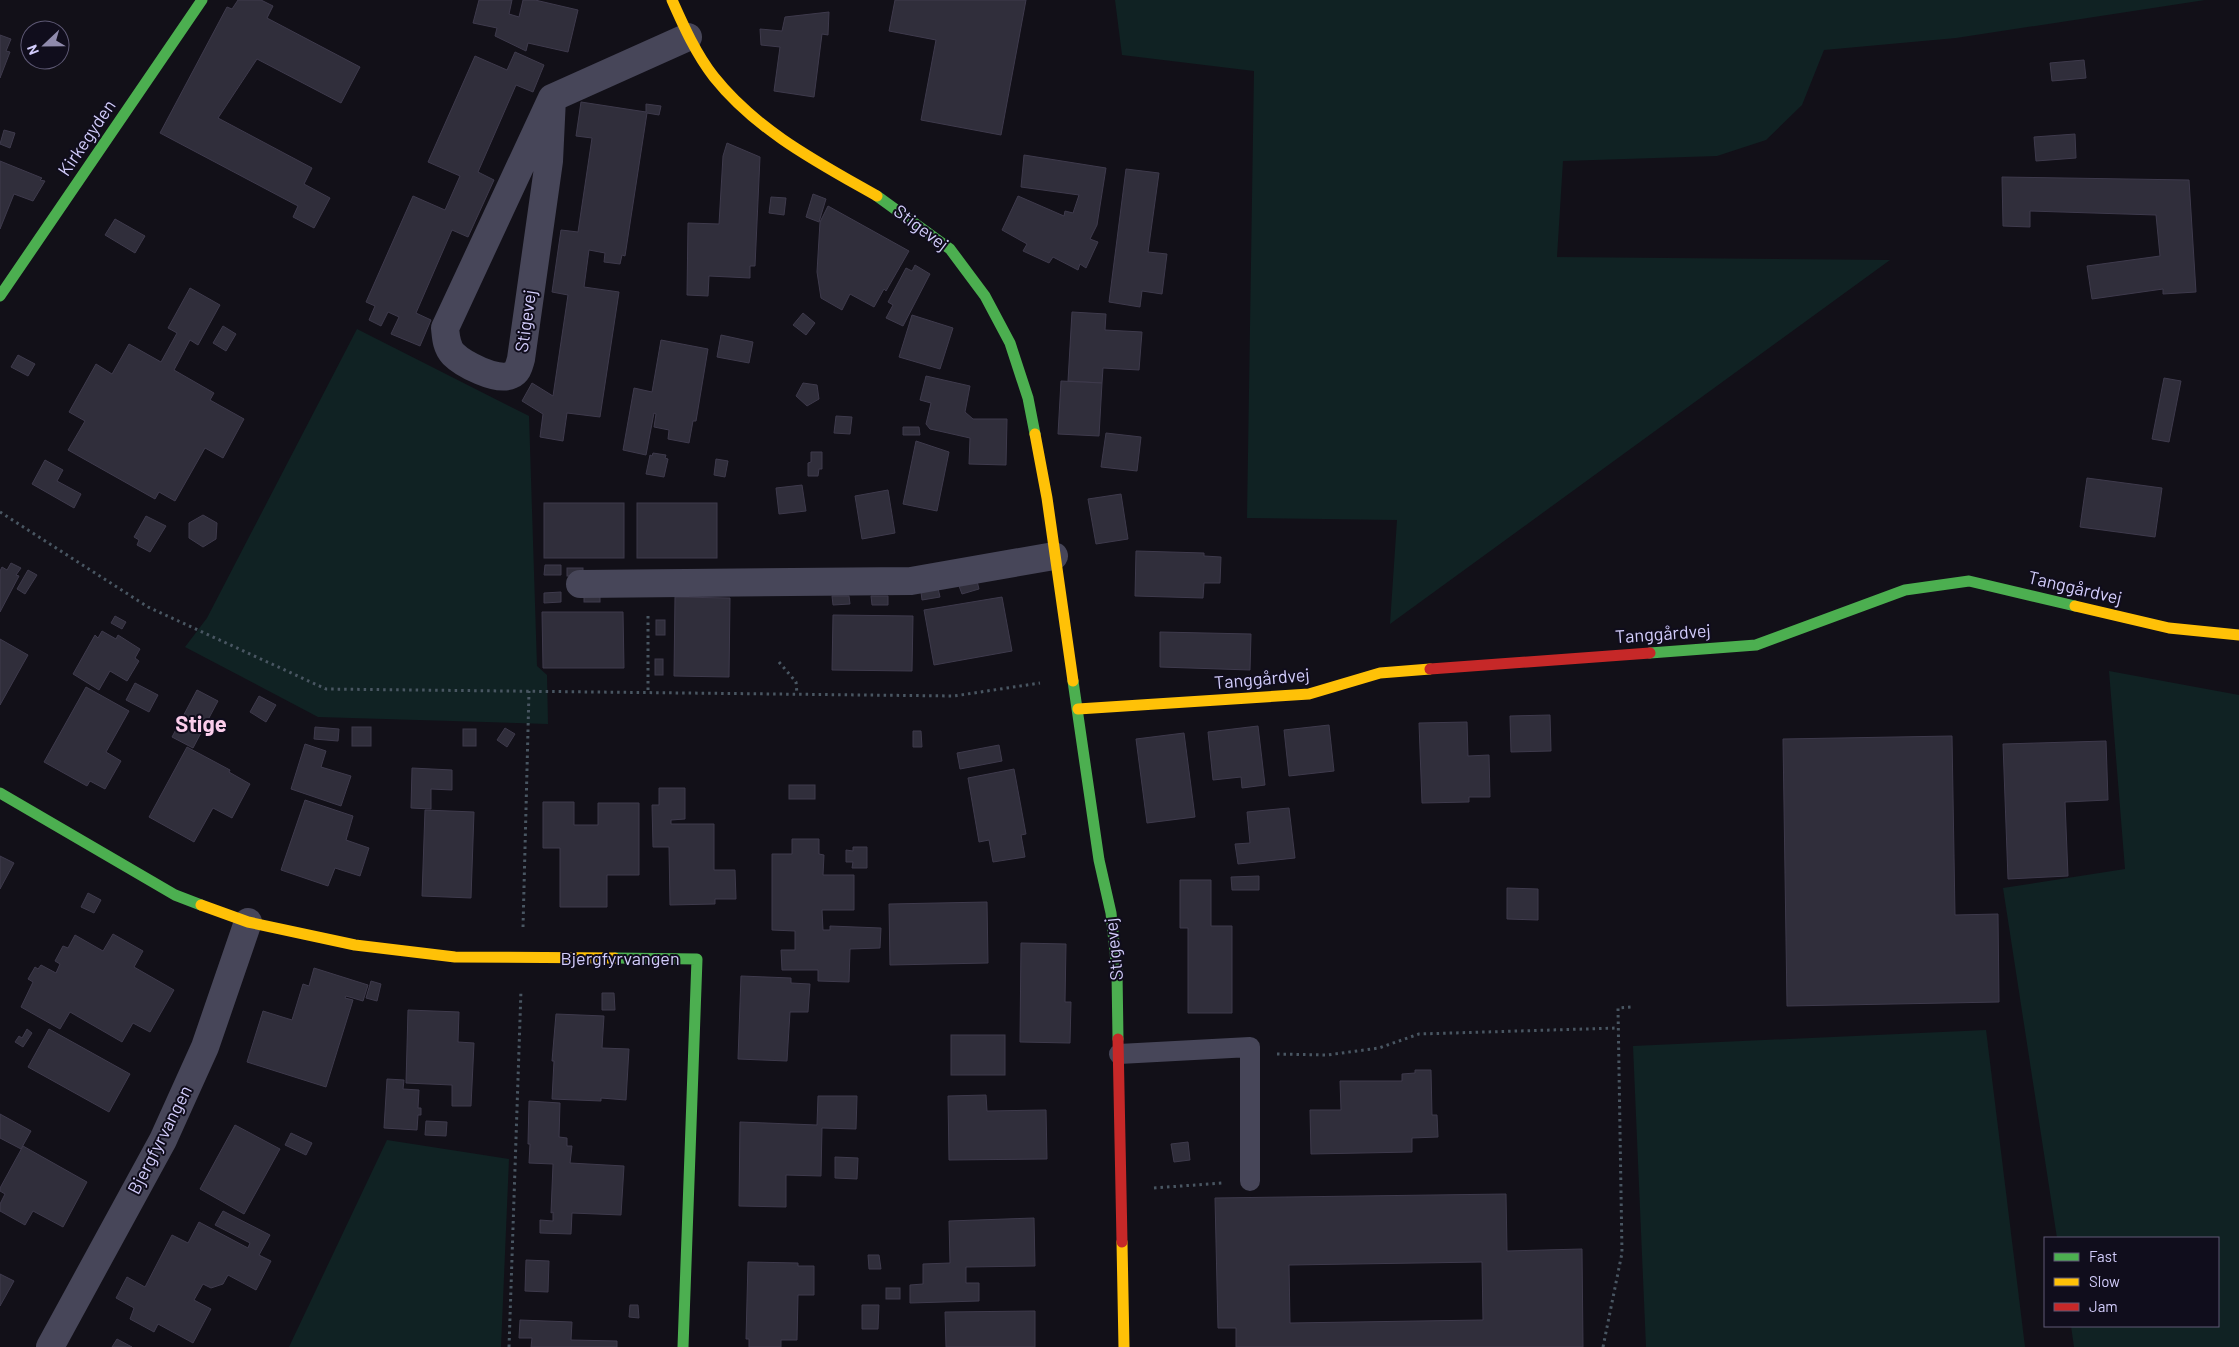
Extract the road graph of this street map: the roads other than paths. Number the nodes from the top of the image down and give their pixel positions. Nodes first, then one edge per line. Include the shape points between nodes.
1 (202, 0) edge
2 (672, 0) edge
3 (688, 37) junction
4 (552, 98) junction
5 (0, 296) edge
6 (1054, 556) junction
7 (580, 584) dead end
8 (2239, 635) edge
9 (1078, 709) junction
10 (0, 793) edge
11 (248, 922) junction
12 (1119, 1054) junction
13 (1250, 1181) road end
14 (50, 1347) edge
15 (683, 1347) edge
16 (1124, 1347) edge

1 - 5 street, Kirkegyden
2 - 3 street, Stigevej
3 - 4 street
3 - 6 street, Stigevej via 714,77 746,111 795,149 883,200 950,249 985,296 1010,343 1028,398 1047,498
4 - 4 street, Stigevej via 445,328 446,343 454,354 470,366 502,378 518,370 521,359 549,161
6 - 7 street via 911,581
6 - 9 street, Stigevej
8 - 9 street, Tanggårdvej via 2169,628 1969,581 1905,590 1756,645 1380,674 1309,694
9 - 12 street, Stigevej via 1099,860 1111,913 1117,972
10 - 11 street, Bjergfyrvangen via 175,895
11 - 14 street, Bjergfyrvangen via 205,1047 163,1140
11 - 15 street, Bjergfyrvangen via 355,945 455,957 696,959
12 - 13 lane via 1250,1047
12 - 16 street, Stigevej

